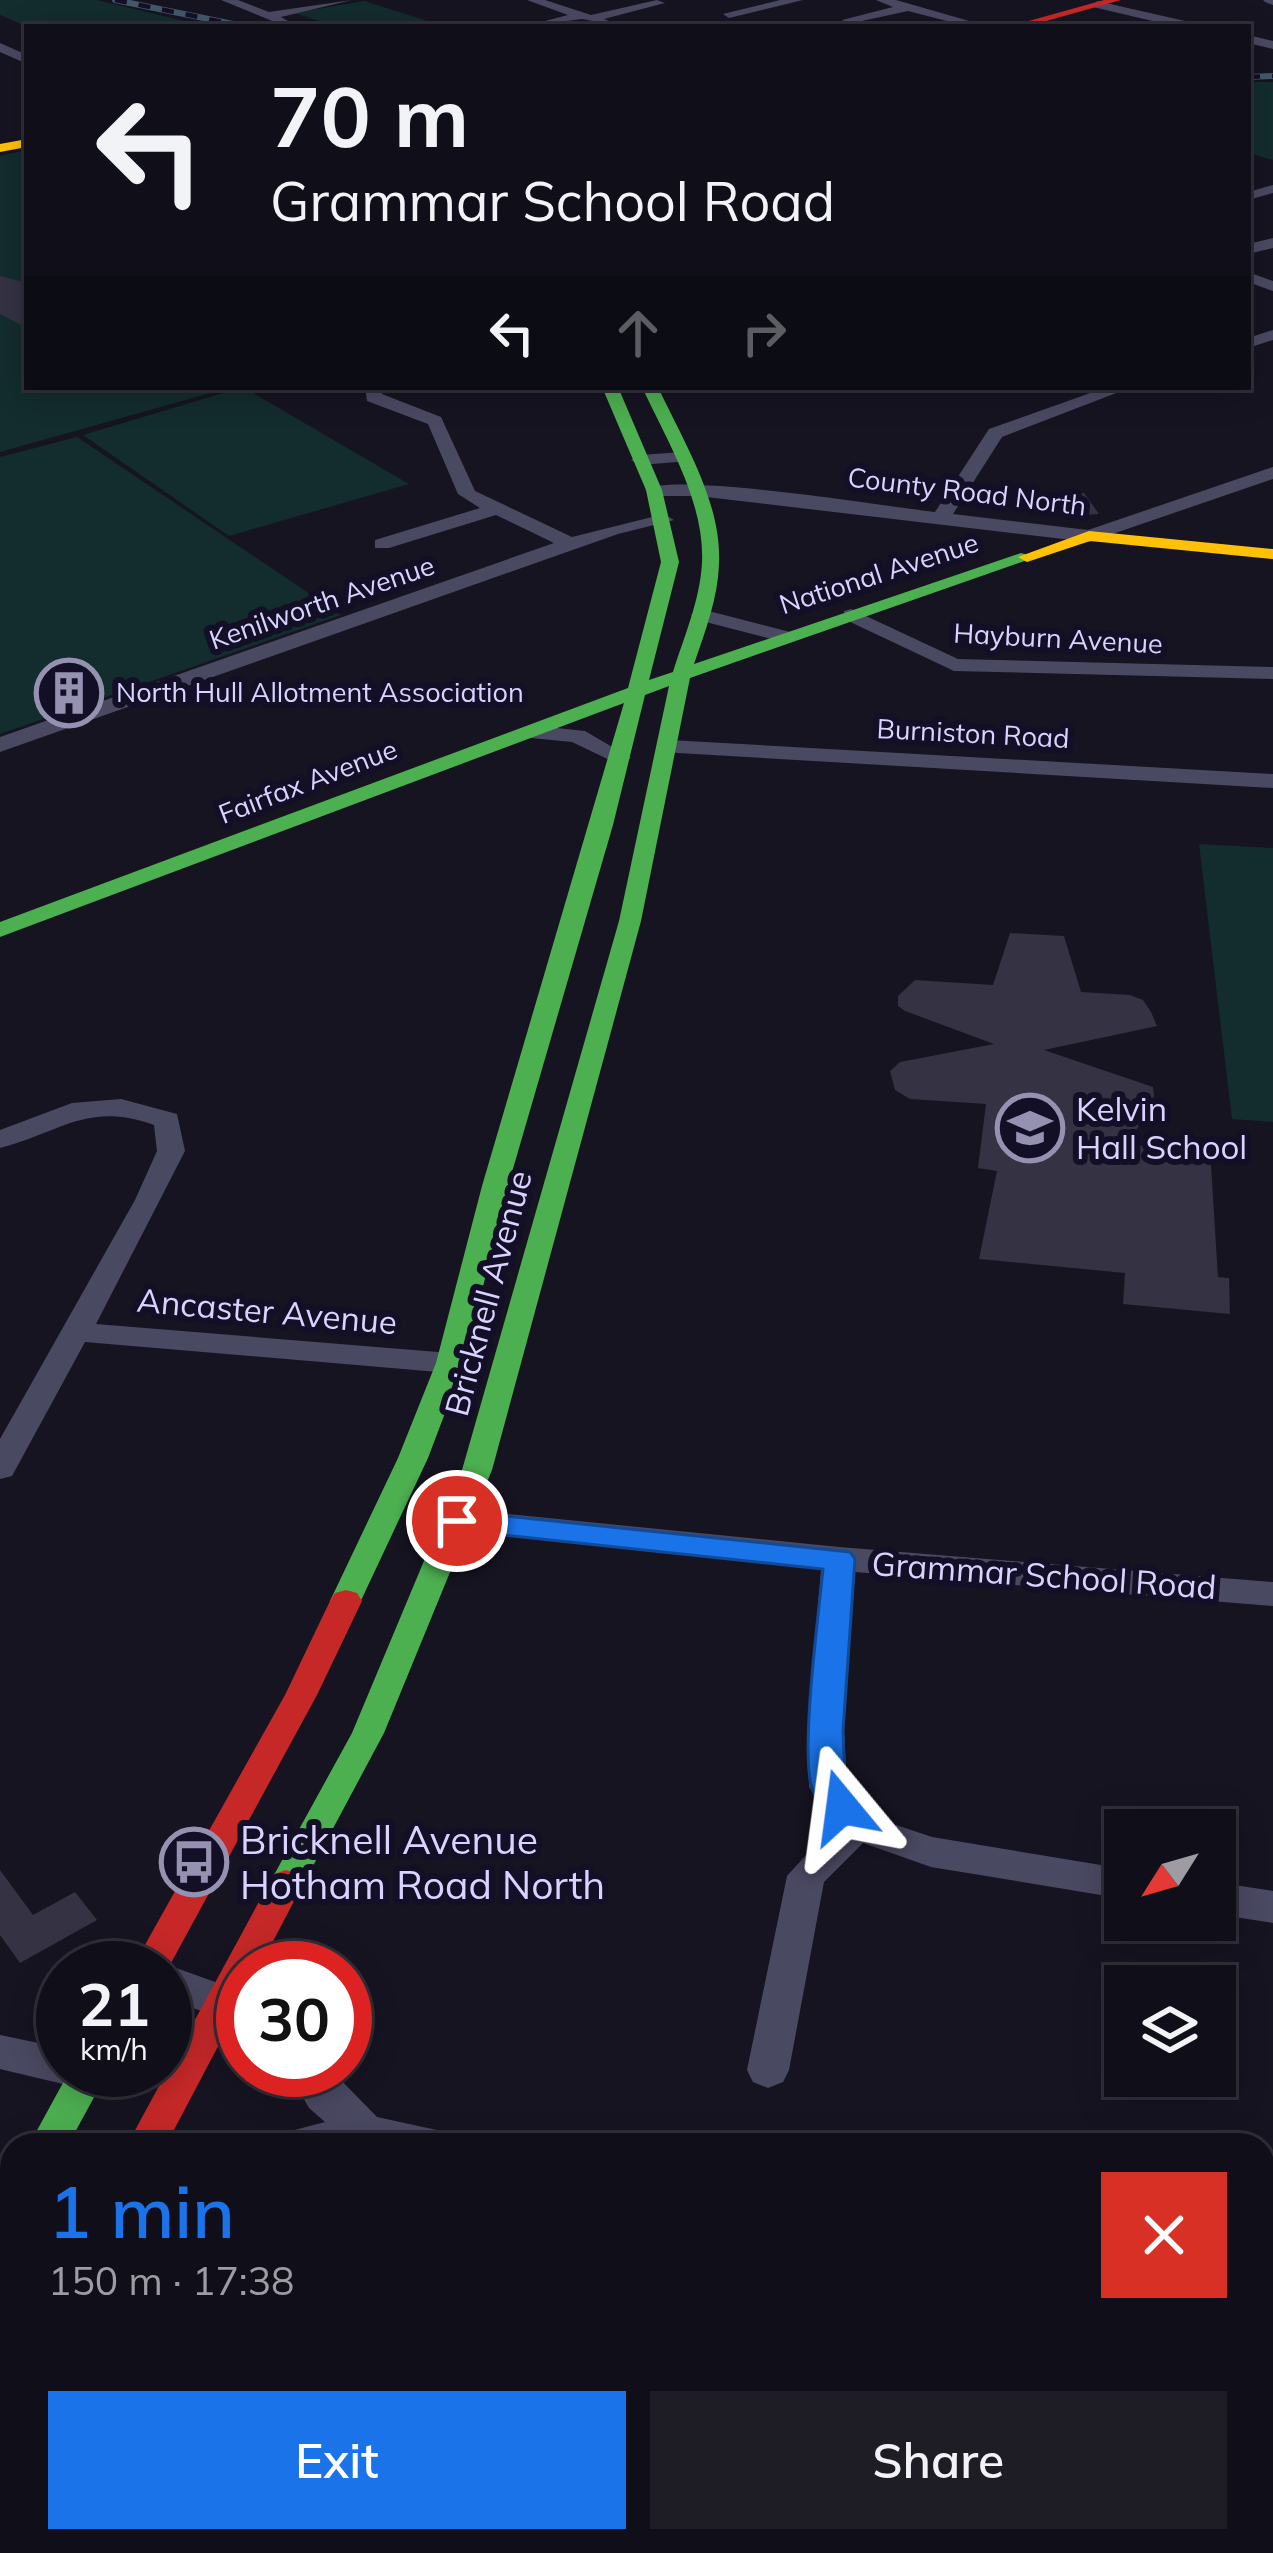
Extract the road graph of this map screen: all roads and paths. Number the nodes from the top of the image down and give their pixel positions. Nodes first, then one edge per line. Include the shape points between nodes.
1 (227, 0) edge
2 (346, 0) edge
3 (533, 0) edge
4 (797, 0) edge
5 (881, 0) edge
6 (659, 3) dead end
7 (1106, 3) edge
8 (908, 7) junction
9 (267, 16) junction
10 (588, 17) junction
11 (746, 20) dead end
12 (848, 20) dead end
13 (282, 21) dead end
14 (541, 24) edge
15 (609, 24) edge
16 (973, 24) edge
17 (1024, 24) edge
18 (1183, 24) edge
19 (374, 390) edge
20 (611, 390) edge
21 (651, 390) edge
22 (1115, 390) edge
23 (682, 457) junction
24 (640, 460) junction
25 (1273, 473) edge
26 (654, 490) junction
27 (698, 490) junction
28 (492, 510) junction
29 (940, 519) junction
30 (664, 520) junction
31 (1140, 530) junction
32 (379, 535) dead end
33 (1089, 536) junction
34 (572, 544) junction
35 (1273, 554) edge
36 (711, 561) junction
37 (670, 562) junction
38 (701, 615) junction
39 (851, 615) junction
40 (788, 637) junction
41 (1273, 673) edge
42 (681, 675) junction
43 (637, 691) junction
44 (529, 732) junction
45 (0, 745) edge
46 (669, 747) junction
47 (620, 758) junction
48 (1273, 781) edge
49 (0, 930) edge
50 (0, 1140) edge
51 (495, 1186) junction
52 (552, 1190) junction
53 (78, 1332) junction
54 (450, 1363) junction
55 (0, 1468) edge
56 (457, 1521) junction
57 (839, 1559) junction
58 (1273, 1594) edge
59 (856, 1826) junction
60 (1104, 1881) edge
61 (1236, 1901) edge
62 (1273, 1907) edge
63 (165, 1941) edge
64 (265, 1941) edge
65 (216, 2033) edge
66 (0, 2052) edge
67 (36, 2060) edge
68 (767, 2070) dead end
69 (73, 2097) edge
70 (326, 2097) edge
71 (53, 2133) edge
72 (153, 2133) edge
73 (367, 2133) edge

1 - 9 street
2 - 9 street
3 - 10 street
4 - 11 street via 724,13
5 - 8 street
6 - 10 street
7 - 17 street
7 - 18 street
8 - 12 street
8 - 16 street
9 - 13 street
10 - 14 street
10 - 15 street
19 - 28 street via 388,406 435,412 467,494
20 - 24 street, Bricknell Avenue
21 - 23 street, Bricknell Avenue
22 - 29 street via 995,433
23 - 24 street
23 - 27 street, Bricknell Avenue
24 - 26 street, Bricknell Avenue
25 - 31 street
26 - 27 street, County Road North
26 - 30 street, Bricknell Avenue
27 - 29 street, County Road North
27 - 36 street, Bricknell Avenue
28 - 32 street via 407,536
28 - 34 street
29 - 33 street, County Road North
30 - 34 street, Kenilworth Avenue
30 - 37 street, Bricknell Avenue
31 - 33 street, County Road North
31 - 35 street, County Road North
33 - 39 street, National Avenue
34 - 45 street, Kenilworth Avenue
36 - 37 street
36 - 38 street, Bricknell Avenue
37 - 43 street, Bricknell Avenue
38 - 40 street
38 - 42 street, Bricknell Avenue
39 - 40 street, National Avenue
39 - 41 street, Hayburn Avenue via 954,665
40 - 42 street, National Avenue
42 - 43 street, National Avenue
42 - 46 street, Bricknell Avenue
43 - 44 street, Fairfax Avenue
43 - 47 street, Bricknell Avenue
44 - 47 street via 577,736
44 - 49 street, Fairfax Avenue
46 - 48 street, Burniston Road
46 - 52 street, Bricknell Avenue via 612,988
47 - 51 street, Bricknell Avenue
50 - 53 street, Ancaster Avenue via 97,1104 167,1120 171,1150
51 - 52 street
51 - 54 street, Bricknell Avenue
52 - 56 street, Bricknell Avenue via 519,1328
53 - 54 street, Ancaster Avenue
53 - 55 street, Ancaster Avenue
54 - 63 street, Bricknell Avenue via 301,1695
56 - 57 street, Grammar School Road
56 - 64 street, Bricknell Avenue via 368,1732
57 - 58 street, Grammar School Road
57 - 59 street via 828,1787
59 - 60 street via 931,1852
59 - 68 street via 806,1876
61 - 62 street
65 - 72 street, Bricknell Avenue
66 - 67 street
69 - 71 street
70 - 73 street

